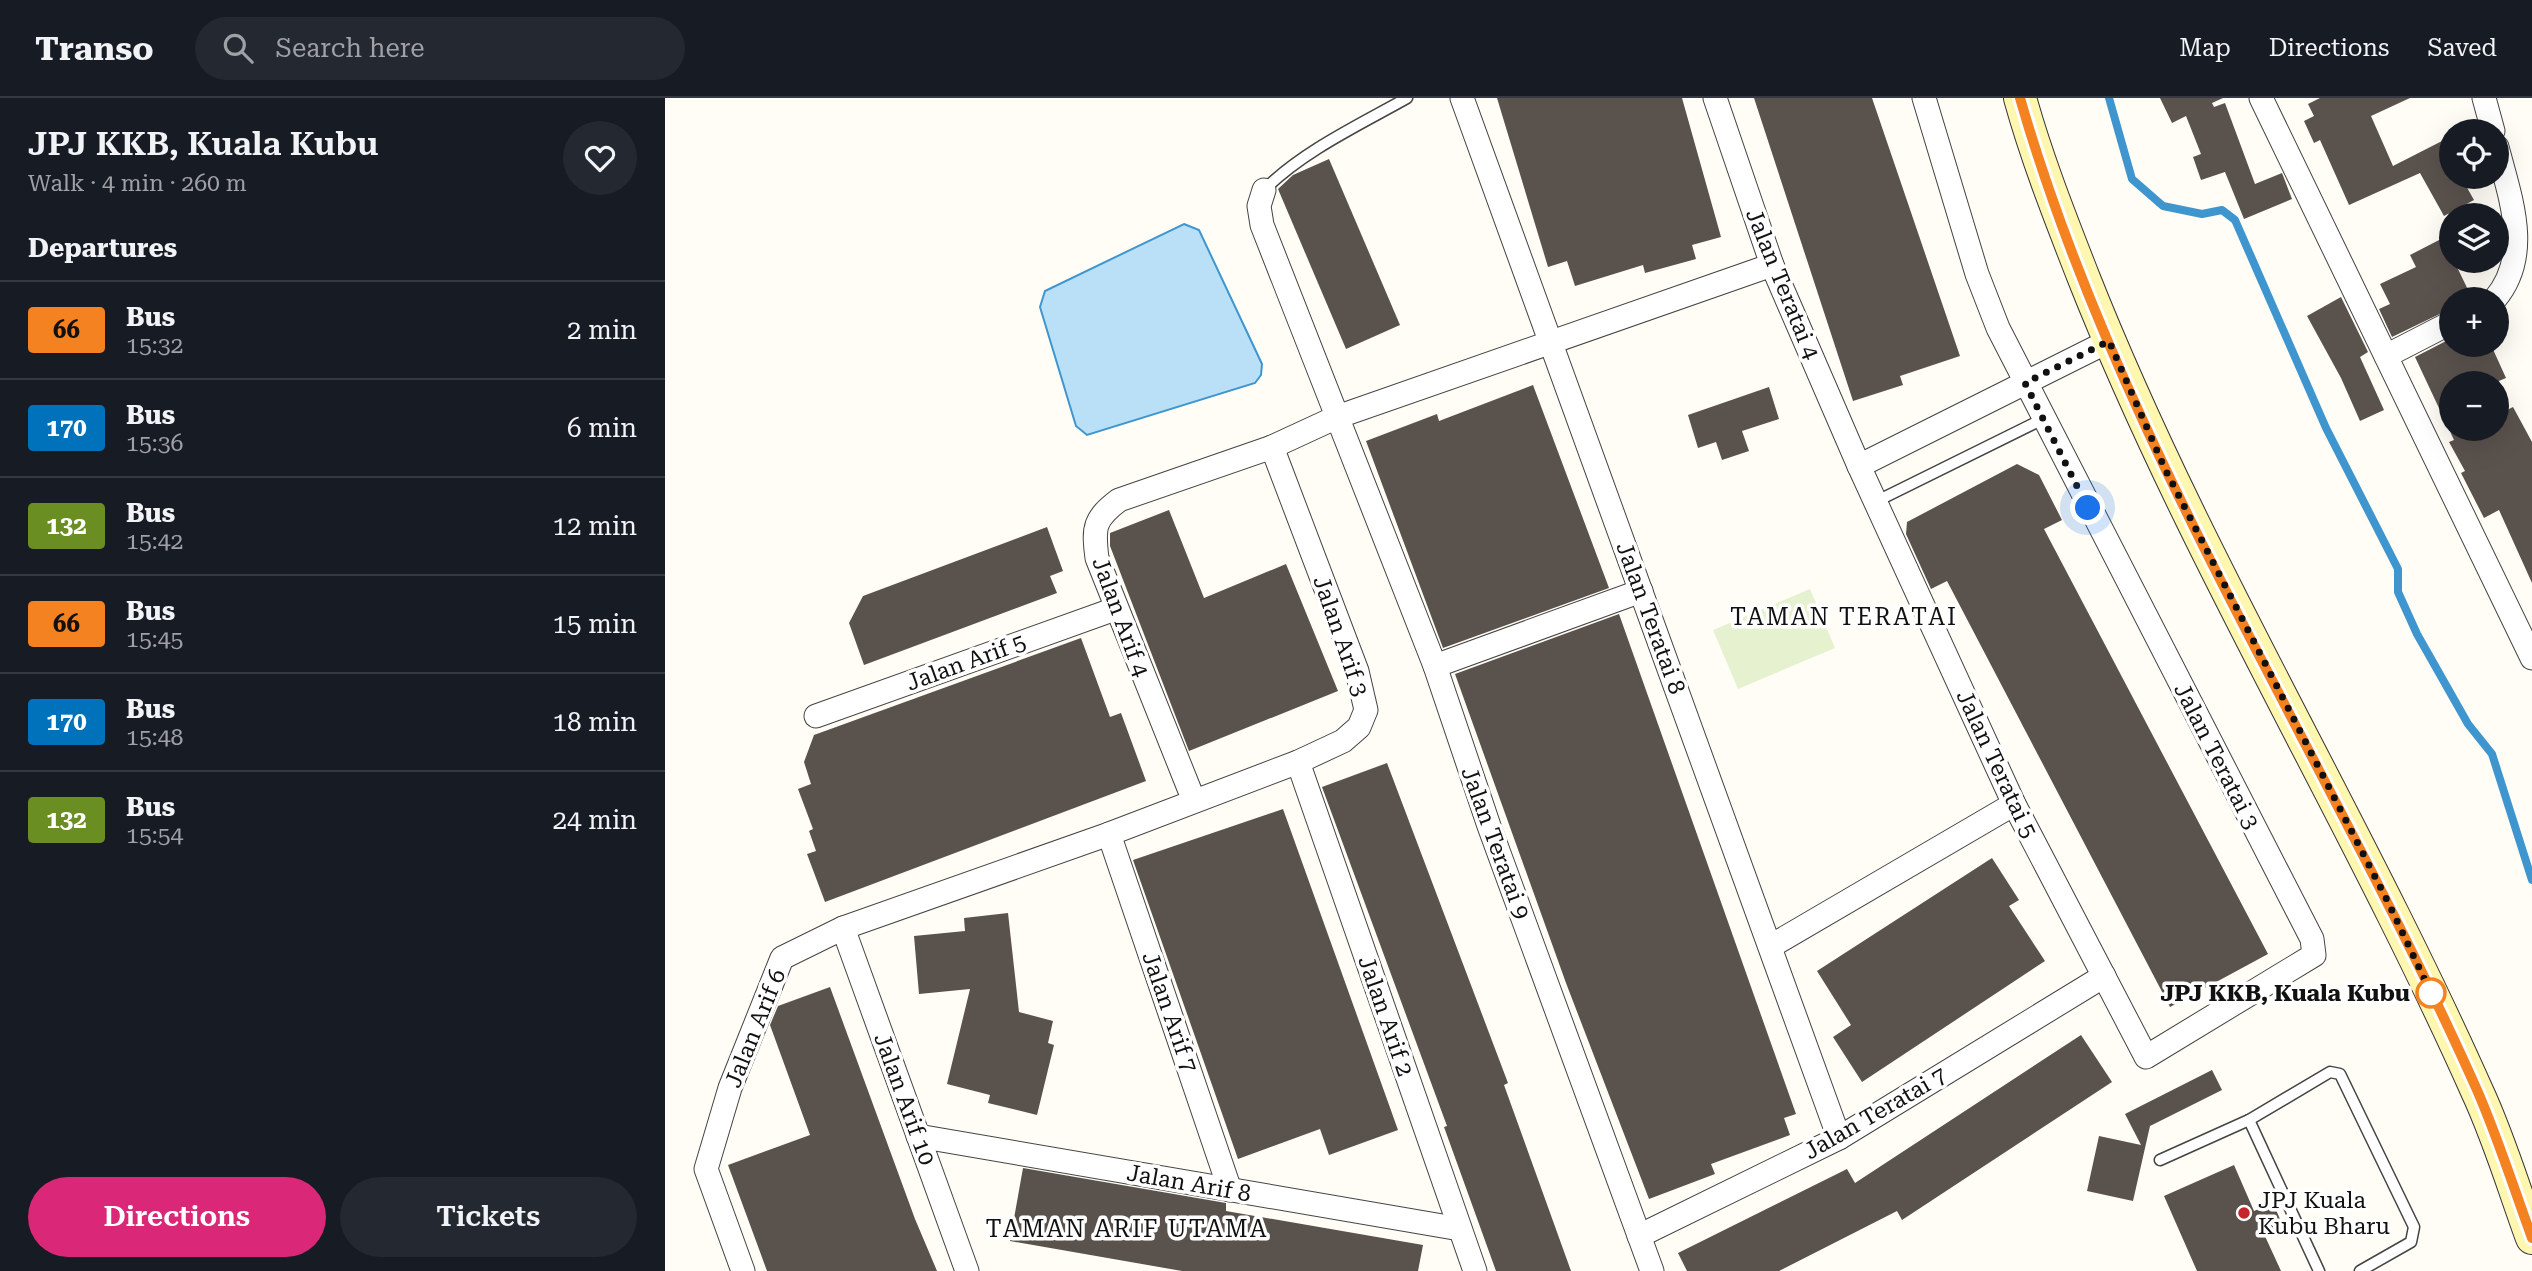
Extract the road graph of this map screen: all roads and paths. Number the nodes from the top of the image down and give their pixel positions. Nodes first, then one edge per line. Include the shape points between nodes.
1 (1407, 98) edge
2 (1462, 98) edge
3 (1715, 98) edge
4 (1924, 98) edge
5 (2020, 98) edge
6 (2262, 98) edge
7 (2484, 98) edge
8 (2490, 119) edge
9 (2508, 189) edge
10 (1264, 190) joint
11 (1772, 265) junction
12 (2505, 287) edge
13 (2439, 328) edge
14 (2109, 341) junction
15 (1551, 342) junction
16 (2386, 355) junction
17 (2025, 383) junction
18 (1337, 417) junction
19 (2043, 419) junction
20 (1272, 447) junction
21 (1859, 466) junction
22 (1875, 502) junction
23 (1641, 590) junction
24 (1115, 609) junction
25 (2532, 658) edge
26 (1434, 666) junction
27 (816, 716) dead end
28 (1298, 762) junction
29 (1194, 801) junction
30 (2014, 804) junction
31 (1109, 834) junction
32 (843, 928) junction
33 (1771, 946) junction
34 (2104, 976) junction
35 (2146, 1057) joint
36 (2249, 1121) junction
37 (918, 1136) junction
38 (1839, 1138) junction
39 (2160, 1160) dead end
40 (1230, 1190) junction
41 (1461, 1229) junction
42 (1639, 1236) junction
43 (2532, 1238) edge
44 (743, 1271) edge
45 (967, 1271) edge
46 (1475, 1271) edge
47 (1652, 1271) edge
48 (2319, 1271) edge
49 (2360, 1271) edge

1 - 10 lane via 1339,137
2 - 15 street, Jalan Teratai 8
3 - 11 street, Jalan Teratai 4
4 - 17 street, Jalan Teratai 3 via 1977,274
5 - 14 main road via 2037,158
6 - 16 street
7 - 8 street
9 - 12 street via 2520,236 2517,272
10 - 18 street, Jalan Teratai 9 via 1259,206 1262,225
11 - 15 street, Jalan Arif 4
11 - 21 street, Jalan Teratai 4
13 - 16 street
14 - 17 street
14 - 43 main road via 2165,469 2388,902 2468,1070
15 - 18 street, Jalan Arif 4
15 - 23 street, Jalan Teratai 8
16 - 25 street
17 - 19 street, Jalan Teratai 3
17 - 21 street
18 - 20 street, Jalan Arif 4
18 - 26 street, Jalan Teratai 9
19 - 22 lane
19 - 35 street, Jalan Teratai 3 via 2312,939 2314,955
20 - 24 street, Jalan Arif 4 via 1119,500 1100,514 1094,535 1097,558
20 - 28 street, Jalan Arif 3 via 1357,671 1366,710 1359,727 1343,741
21 - 22 street, Jalan Teratai 5
22 - 30 street, Jalan Teratai 5
23 - 26 street
23 - 33 street, Jalan Teratai 8
24 - 27 street, Jalan Arif 5
24 - 29 street, Jalan Arif 4
26 - 42 street, Jalan Teratai 9
28 - 29 street, Jalan Arif 3
28 - 41 street, Jalan Arif 2
29 - 31 street, Jalan Arif 3
30 - 33 street
30 - 34 street, Jalan Teratai 5
31 - 32 street, Jalan Arif 6
31 - 40 street, Jalan Arif 7
32 - 37 street, Jalan Arif 10
32 - 44 street, Jalan Arif 6 via 782,958 730,1087 706,1169
33 - 38 street, Jalan Teratai 8
34 - 35 street, Jalan Teratai 5
34 - 38 street, Jalan Teratai 7
36 - 39 lane
36 - 48 lane
36 - 49 lane via 2330,1072 2340,1074 2414,1227 2411,1242
37 - 40 street, Jalan Arif 8
37 - 45 street, Jalan Arif 10
38 - 42 street, Jalan Teratai 7
40 - 41 street, Jalan Arif 8
41 - 46 street, Jalan Arif 2
42 - 47 street, Jalan Teratai 9

